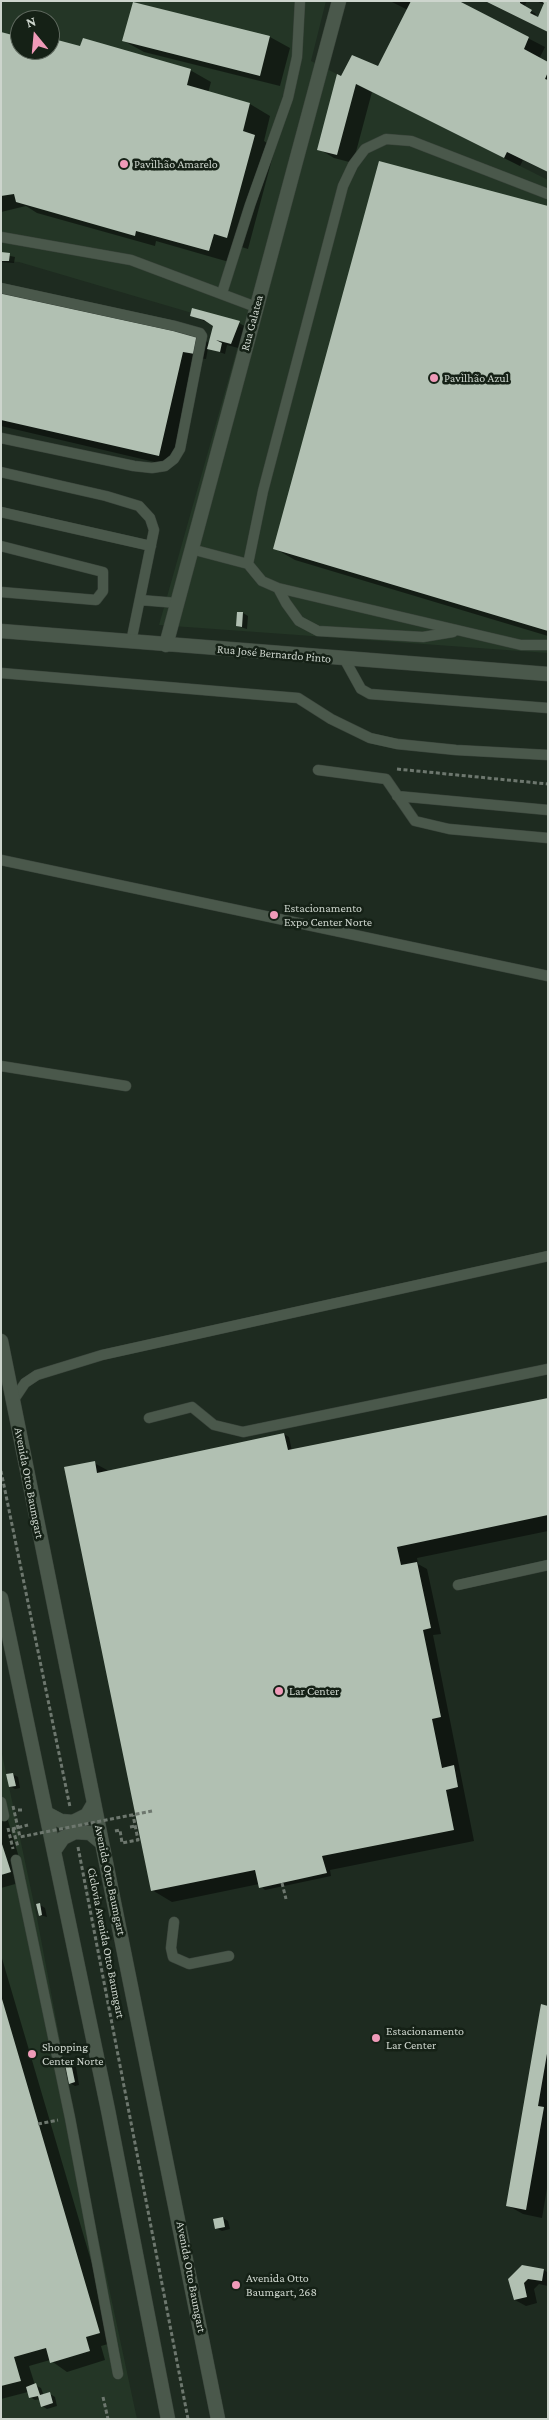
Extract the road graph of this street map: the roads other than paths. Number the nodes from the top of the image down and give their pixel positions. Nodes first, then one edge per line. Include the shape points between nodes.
1 (300, 1) edge
2 (338, 1) edge
3 (548, 194) edge
4 (1, 237) edge
5 (1, 288) edge
6 (222, 293) junction
7 (256, 307) junction
8 (1, 438) edge
9 (1, 472) edge
10 (1, 512) edge
11 (1, 546) edge
12 (151, 546) junction
13 (192, 549) junction
14 (248, 564) junction
15 (278, 588) junction
16 (1, 592) edge
17 (140, 600) junction
18 (177, 603) junction
19 (1, 631) edge
20 (459, 631) junction
21 (131, 642) junction
22 (166, 645) junction
23 (548, 645) edge
24 (345, 660) junction
25 (1, 672) edge
26 (544, 672) edge
27 (548, 708) edge
28 (548, 756) edge
29 (318, 770) dead end
30 (397, 796) junction
31 (548, 810) edge
32 (548, 838) edge
33 (1, 860) edge
34 (548, 976) edge
35 (1, 1066) edge
36 (126, 1086) dead end
37 (548, 1256) edge
38 (1, 1341) edge
39 (548, 1369) edge
40 (13, 1401) junction
41 (150, 1418) dead end
42 (548, 1565) edge
43 (458, 1585) dead end
44 (1, 1598) edge
45 (1, 1802) edge
46 (94, 1804) junction
47 (46, 1812) junction
48 (4, 1816) road end
49 (74, 1827) junction
50 (102, 1843) junction
51 (54, 1851) junction
52 (16, 1860) road end
53 (174, 1922) dead end
54 (229, 1956) dead end
55 (118, 2374) dead end
56 (168, 2419) edge
57 (218, 2419) edge

1 - 6 lane via 298,57 288,98
2 - 7 main road, Rua Galatea
3 - 14 lane via 411,141 386,139 365,149 343,186 263,491
4 - 6 lane via 131,260
5 - 8 lane via 175,326 202,336 180,449 174,460 165,466 134,466
6 - 7 lane
7 - 13 main road, Rua Galatea
9 - 12 lane via 139,506 150,518 154,530
10 - 12 lane
11 - 16 lane via 103,572 103,591 96,600
12 - 17 lane
13 - 14 lane
13 - 18 main road, Rua Galatea
14 - 15 lane via 262,581
15 - 20 lane
15 - 20 lane via 300,621 318,631 423,637
17 - 18 lane
17 - 21 lane
18 - 22 main road, Rua Galatea
19 - 21 main road, Rua José Bernardo Pinto
20 - 23 lane via 521,644
21 - 22 main road, Rua José Bernardo Pinto
22 - 24 main road, Rua José Bernardo Pinto
24 - 26 main road, Rua José Bernardo Pinto
24 - 27 lane via 361,688 370,694
25 - 28 lane via 298,698 370,738 456,750
29 - 30 lane via 386,779
30 - 31 lane
30 - 32 lane via 415,821 449,829
33 - 34 lane
35 - 36 lane
37 - 40 lane via 102,1356 37,1375 25,1383
38 - 40 main road, Avenida Otto Baumgart
39 - 41 lane via 243,1432 214,1425 192,1407
40 - 46 main road, Avenida Otto Baumgart
42 - 43 lane
44 - 47 main road
45 - 48 lane
46 - 49 main road
46 - 50 main road, Avenida Otto Baumgart
47 - 49 main road
47 - 51 main road
49 - 50 main road via 90,1833
49 - 51 main road
50 - 57 main road, Avenida Otto Baumgart
51 - 56 main road
52 - 55 lane via 70,2118
53 - 54 lane via 173,1957 189,1964

